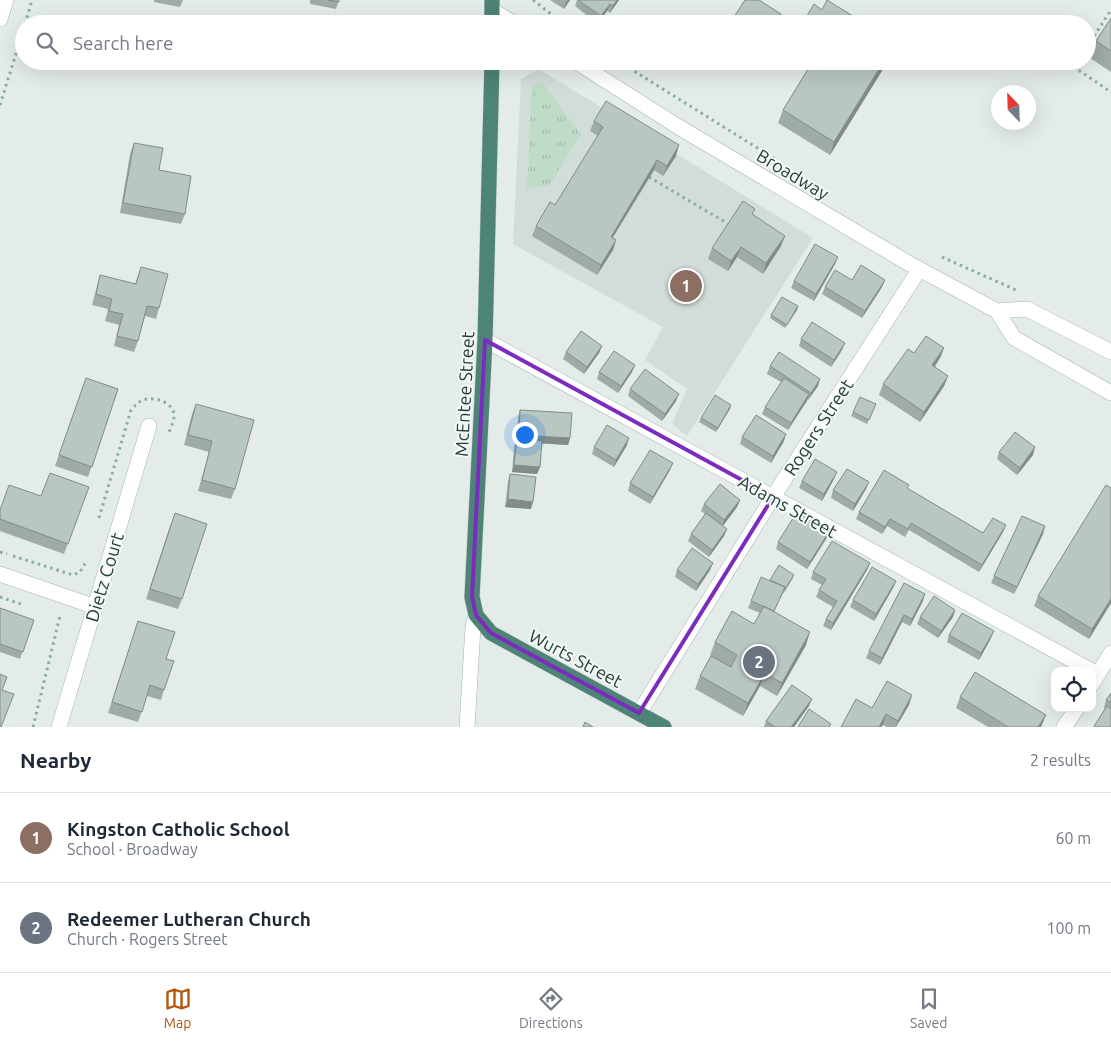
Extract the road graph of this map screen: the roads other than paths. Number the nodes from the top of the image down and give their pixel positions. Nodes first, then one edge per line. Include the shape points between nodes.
1 (6, 0) edge
2 (0, 19) edge
3 (492, 70) edge
4 (589, 70) edge
5 (919, 270) junction
6 (997, 310) junction
7 (485, 340) junction
8 (1111, 352) edge
9 (1111, 393) edge
10 (149, 426) dead end
11 (773, 497) junction
12 (0, 574) edge
13 (96, 607) junction
14 (476, 615) junction
15 (1111, 653) edge
16 (1080, 667) edge
17 (1096, 672) edge
18 (1073, 712) edge
19 (639, 713) junction
20 (58, 727) edge
21 (467, 727) edge
22 (664, 727) edge
23 (1064, 727) edge

1 - 2 street
3 - 7 highway, McEntee Street
4 - 5 street, Broadway
5 - 6 street, Broadway
5 - 11 street, Rogers Street
6 - 8 street, Broadway via 1027,309
6 - 9 street via 1014,338
7 - 11 street, Adams Street
7 - 14 highway, McEntee Street via 472,597
10 - 13 street, Dietz Court
11 - 16 street, Adams Street
11 - 19 street, Rogers Street
12 - 13 street
13 - 20 street, Dietz Court
14 - 19 highway, Wurts Street via 491,633
14 - 21 street, McEntee Street via 472,627
15 - 17 street
18 - 23 street
19 - 22 highway, Wurts Street

